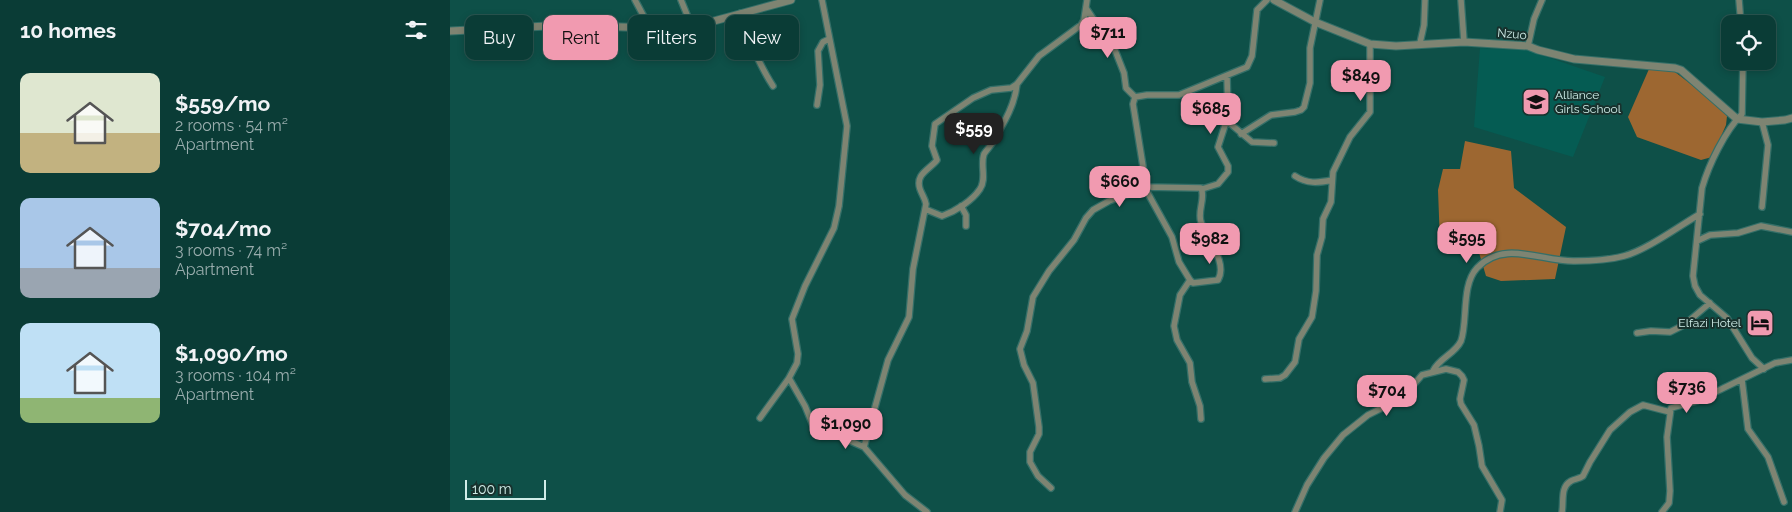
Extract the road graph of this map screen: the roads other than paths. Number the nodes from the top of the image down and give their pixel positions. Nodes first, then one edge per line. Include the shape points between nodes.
1 (635, 0) edge
2 (681, 0) edge
3 (791, 0) edge
4 (822, 0) edge
5 (1087, 0) edge
6 (1267, 0) edge
7 (1274, 0) edge
8 (1320, 0) edge
9 (1424, 0) edge
10 (1461, 0) edge
11 (1542, 0) edge
12 (1739, 0) edge
13 (1086, 8) junction
14 (741, 13) junction
15 (643, 15) edge
16 (687, 15) edge
17 (1740, 15) edge
18 (715, 20) edge
19 (1316, 22) junction
20 (628, 27) edge
21 (450, 31) edge
22 (829, 39) junction
23 (1464, 42) junction
24 (1420, 43) junction
25 (1370, 44) junction
26 (1528, 46) junction
27 (1744, 70) edge
28 (1227, 76) junction
29 (1017, 84) junction
30 (773, 86) dead end
31 (1135, 97) junction
32 (816, 105) dead end
33 (1737, 118) junction
34 (1792, 118) edge
35 (1228, 120) junction
36 (1762, 122) junction
37 (1241, 134) junction
38 (1274, 143) dead end
39 (1295, 176) dead end
40 (1332, 180) junction
41 (1145, 187) junction
42 (1202, 189) junction
43 (961, 206) junction
44 (1762, 207) dead end
45 (924, 209) junction
46 (1700, 214) junction
47 (966, 226) dead end
48 (1792, 232) edge
49 (1697, 241) junction
50 (1190, 280) junction
51 (1710, 303) junction
52 (1637, 333) dead end
53 (1792, 360) edge
54 (1764, 369) junction
55 (1433, 371) junction
56 (789, 378) junction
57 (1265, 379) dead end
58 (1742, 380) junction
59 (1670, 412) junction
60 (760, 418) dead end
61 (1201, 419) dead end
62 (864, 447) junction
63 (1050, 488) dead end
64 (1784, 502) dead end
65 (926, 512) edge
66 (1295, 512) edge
67 (1500, 512) edge
68 (1562, 512) edge
69 (1662, 512) edge

1 - 15 street
2 - 16 street
3 - 14 street
4 - 22 street
5 - 13 street
6 - 28 street via 1258,6 1250,63
7 - 19 street, Nzuo
8 - 19 street
9 - 24 street
10 - 23 street
11 - 26 street
12 - 17 street
13 - 29 street via 1081,25 1039,56
13 - 31 street via 1110,35 1124,72 1126,88
14 - 18 street
14 - 30 street via 747,35
19 - 25 street, Nzuo
19 - 37 street via 1304,107 1295,112 1271,115
20 - 21 street via 566,26
22 - 32 street via 818,51 820,86
22 - 56 street via 846,126 840,206 834,228 792,319 798,354
23 - 24 street, Nzuo
23 - 26 street, Nzuo
24 - 25 street, Nzuo via 1396,46
25 - 40 street via 1370,112 1350,137 1335,166
26 - 33 street, Nzuo via 1574,59 1681,70
27 - 33 street via 1744,106
28 - 31 street via 1180,95
28 - 35 street
29 - 43 street via 1016,98 984,154 982,186
29 - 45 street via 982,94 936,124 932,146 937,160 922,173 920,179 920,189 926,201
31 - 41 street via 1133,104
33 - 36 street
33 - 46 street via 1705,176
34 - 36 street
35 - 37 street
35 - 42 street via 1218,147 1228,172 1218,184
36 - 44 street via 1768,145
37 - 38 street via 1252,142
39 - 40 street via 1311,183
40 - 57 street via 1331,202 1323,218 1317,256 1312,317 1299,338 1294,362 1285,375
41 - 42 street via 1197,186
41 - 50 street via 1172,237 1179,262
41 - 63 street via 1093,210 1033,296 1027,331 1020,349 1033,384 1039,434 1030,452 1030,462
42 - 50 street via 1200,218 1221,265 1221,272 1216,281 1193,283
43 - 45 street via 942,216
43 - 47 street via 966,215
45 - 62 street via 913,269 909,318 888,360
46 - 49 street
46 - 55 street via 1623,256 1574,261 1507,253 1483,263 1472,276 1461,340
48 - 49 street via 1762,226 1738,233 1710,235
49 - 51 street via 1695,286
50 - 61 street via 1180,295 1174,326 1176,340 1190,363
51 - 52 street via 1684,325 1670,332
51 - 54 street via 1727,318 1752,358
53 - 54 street
54 - 58 street
55 - 66 street via 1422,375 1410,389 1368,415 1344,435 1324,458
55 - 67 street via 1458,372 1464,380 1460,399 1474,425 1482,466 1502,500
56 - 60 street
56 - 62 street via 814,428
58 - 59 street
58 - 64 street via 1748,429 1768,457
59 - 68 street via 1654,406 1637,407 1614,426 1583,476 1570,482 1563,490
59 - 69 street via 1667,437 1670,491 1669,503
62 - 65 street via 905,495

